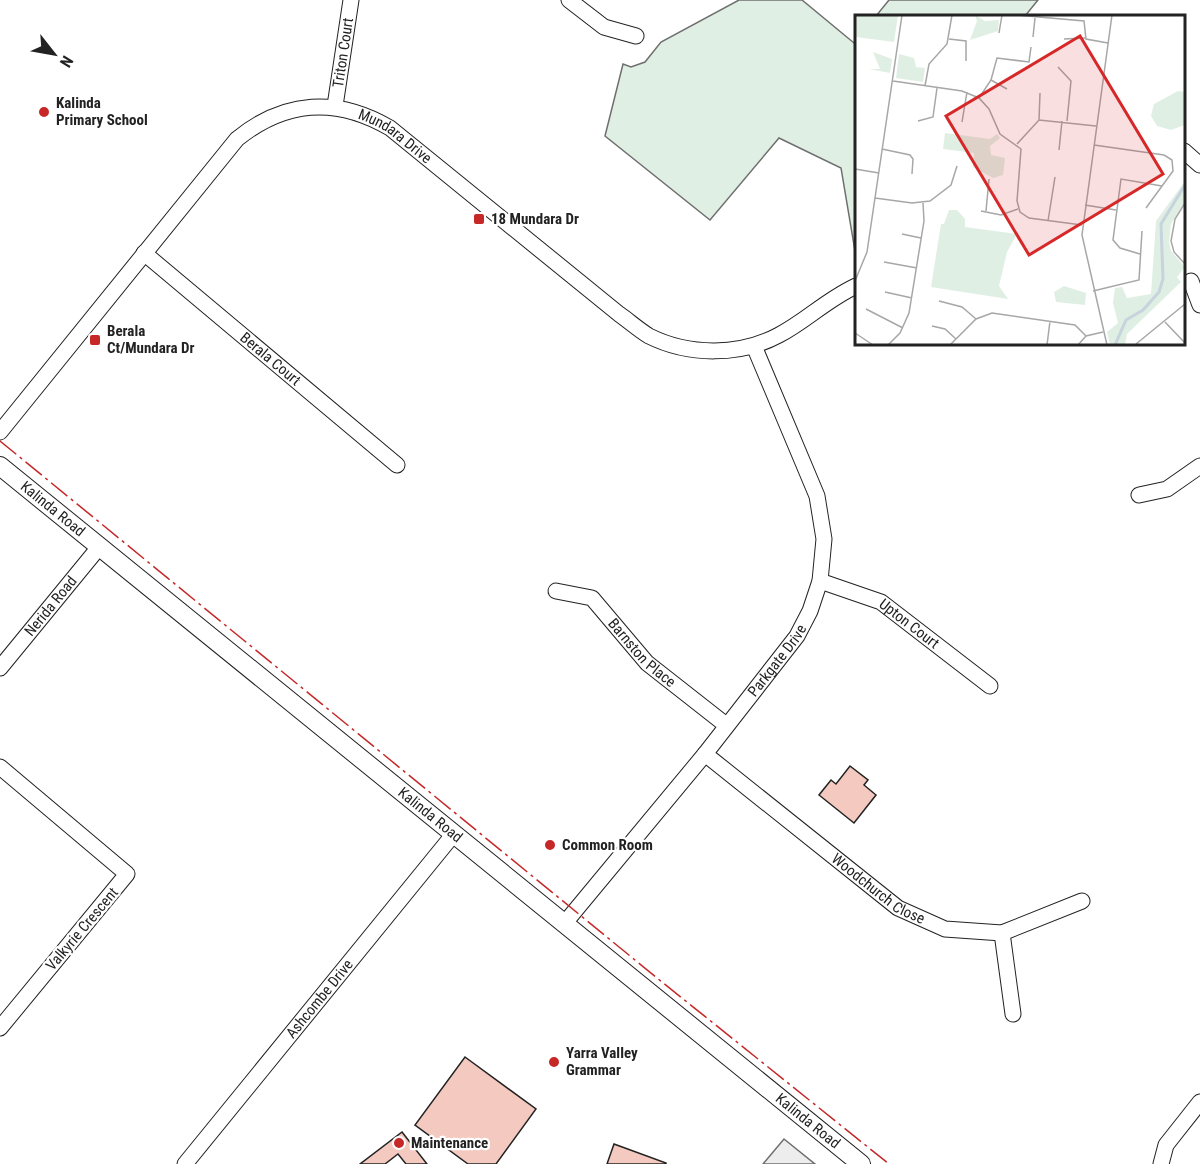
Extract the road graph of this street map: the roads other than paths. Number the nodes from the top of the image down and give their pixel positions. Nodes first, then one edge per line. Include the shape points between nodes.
1 (351, 0) edge
2 (569, 0) edge
3 (636, 36) dead end
4 (335, 106) junction
5 (1185, 152) edge
6 (1200, 165) edge
7 (144, 253) junction
8 (1192, 280) edge
9 (855, 287) edge
10 (1200, 304) edge
11 (754, 346) junction
12 (0, 432) edge
13 (398, 465) dead end
14 (0, 466) edge
15 (1200, 466) edge
16 (1139, 495) dead end
17 (100, 546) junction
18 (820, 581) junction
19 (556, 591) dead end
20 (0, 668) edge
21 (990, 686) dead end
22 (726, 724) junction
23 (705, 753) junction
24 (0, 767) edge
25 (453, 835) junction
26 (1082, 901) dead end
27 (564, 924) junction
28 (1002, 933) junction
29 (1013, 1014) dead end
30 (0, 1028) edge
31 (1200, 1102) edge
32 (185, 1164) edge
33 (861, 1164) edge
34 (1161, 1164) edge

1 - 4 street, Triton Court
2 - 3 street via 604,27
4 - 7 street, Mundara Drive via 309,107 254,125 220,157
4 - 11 street, Mundara Drive via 368,115 390,128 649,336 703,351
5 - 6 street
7 - 12 street, Mundara Drive
7 - 13 street, Berala Court
8 - 10 street
9 - 11 street, Mundara Drive via 780,335
11 - 18 street, Parkgate Drive via 817,496 824,539
14 - 17 street, Kalinda Road
15 - 16 street via 1167,489
17 - 20 street, Nerida Road
17 - 25 street, Kalinda Road
18 - 21 street, Upton Court via 881,602
18 - 22 street, Parkgate Drive via 797,636
19 - 22 street, Barnston Place via 592,598 646,663
22 - 23 street, Parkgate Drive
23 - 27 street, Parkgate Drive
23 - 28 street, Woodchurch Close via 898,908 945,929
24 - 30 street, Valkyrie Crescent via 127,874
25 - 27 street, Kalinda Road
25 - 32 street, Ashcombe Drive
26 - 28 street, Woodchurch Close
27 - 33 street, Kalinda Road
28 - 29 street
31 - 34 street via 1166,1145

